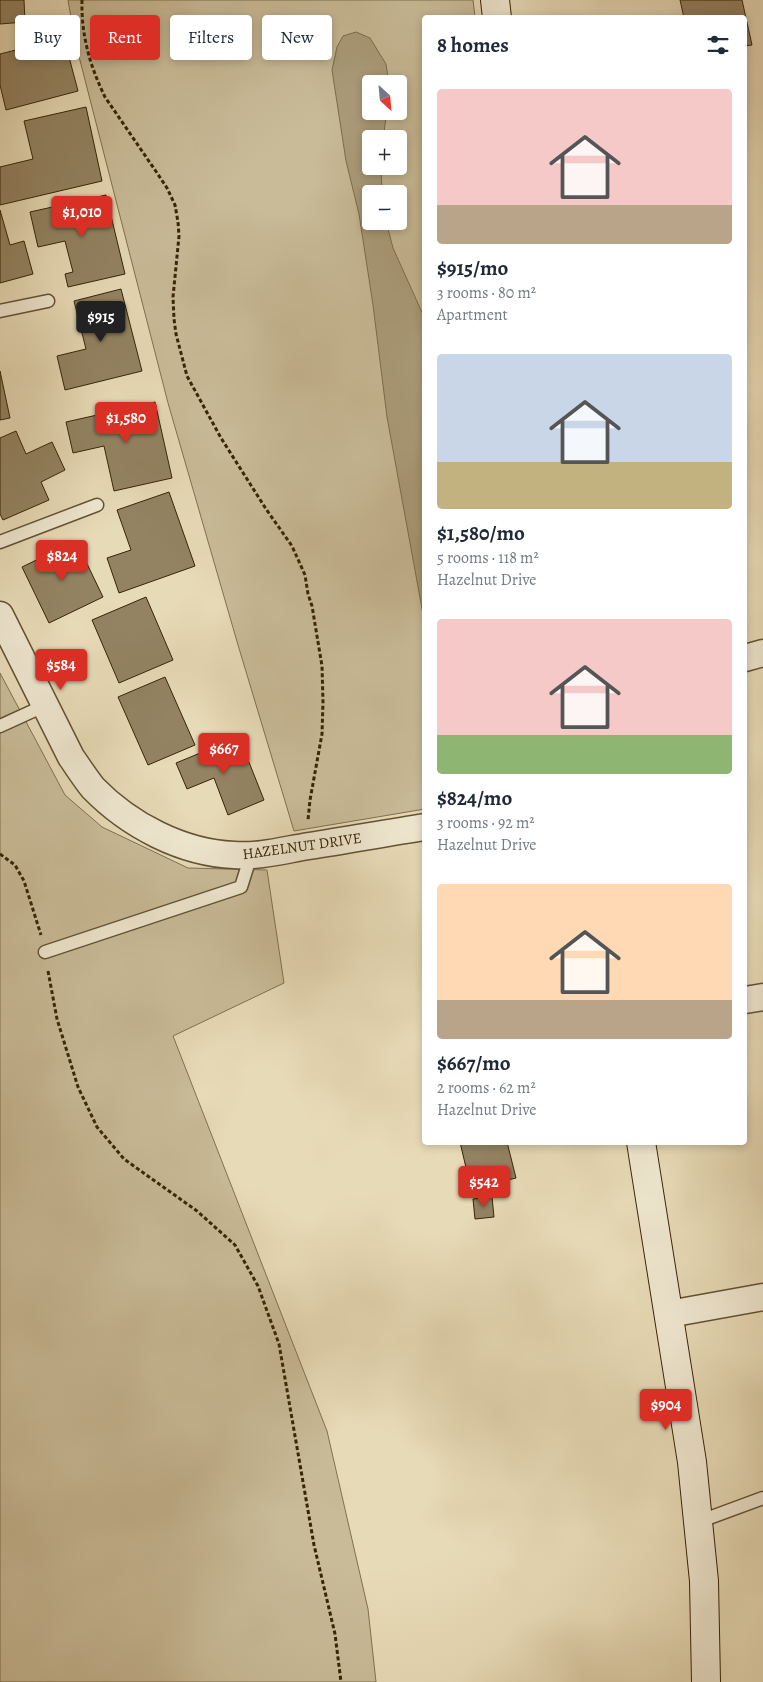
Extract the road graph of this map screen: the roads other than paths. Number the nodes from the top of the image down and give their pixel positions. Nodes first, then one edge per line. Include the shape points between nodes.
1 (495, 0) edge
2 (497, 15) edge
3 (48, 301) dead end
4 (0, 311) edge
5 (97, 505) dead end
6 (0, 542) edge
7 (0, 615) edge
8 (763, 653) edge
9 (747, 657) edge
10 (46, 705) junction
11 (0, 726) edge
12 (422, 827) edge
13 (252, 855) junction
14 (45, 952) road end
15 (763, 997) edge
16 (747, 1000) edge
17 (641, 1145) edge
18 (763, 1297) edge
19 (668, 1314) junction
20 (763, 1498) edge
21 (698, 1522) junction
22 (706, 1682) edge

1 - 2 main road
3 - 4 lane
5 - 6 lane
7 - 10 street, HAZELNUT DRIVE
8 - 9 street
10 - 11 lane
10 - 13 street, HAZELNUT DRIVE via 81,772 121,812 158,834 192,848
12 - 13 street, HAZELNUT DRIVE
13 - 14 lane via 241,887
15 - 16 street
17 - 19 main road
18 - 19 street
19 - 21 main road via 692,1462
20 - 21 lane
21 - 22 main road via 704,1581

